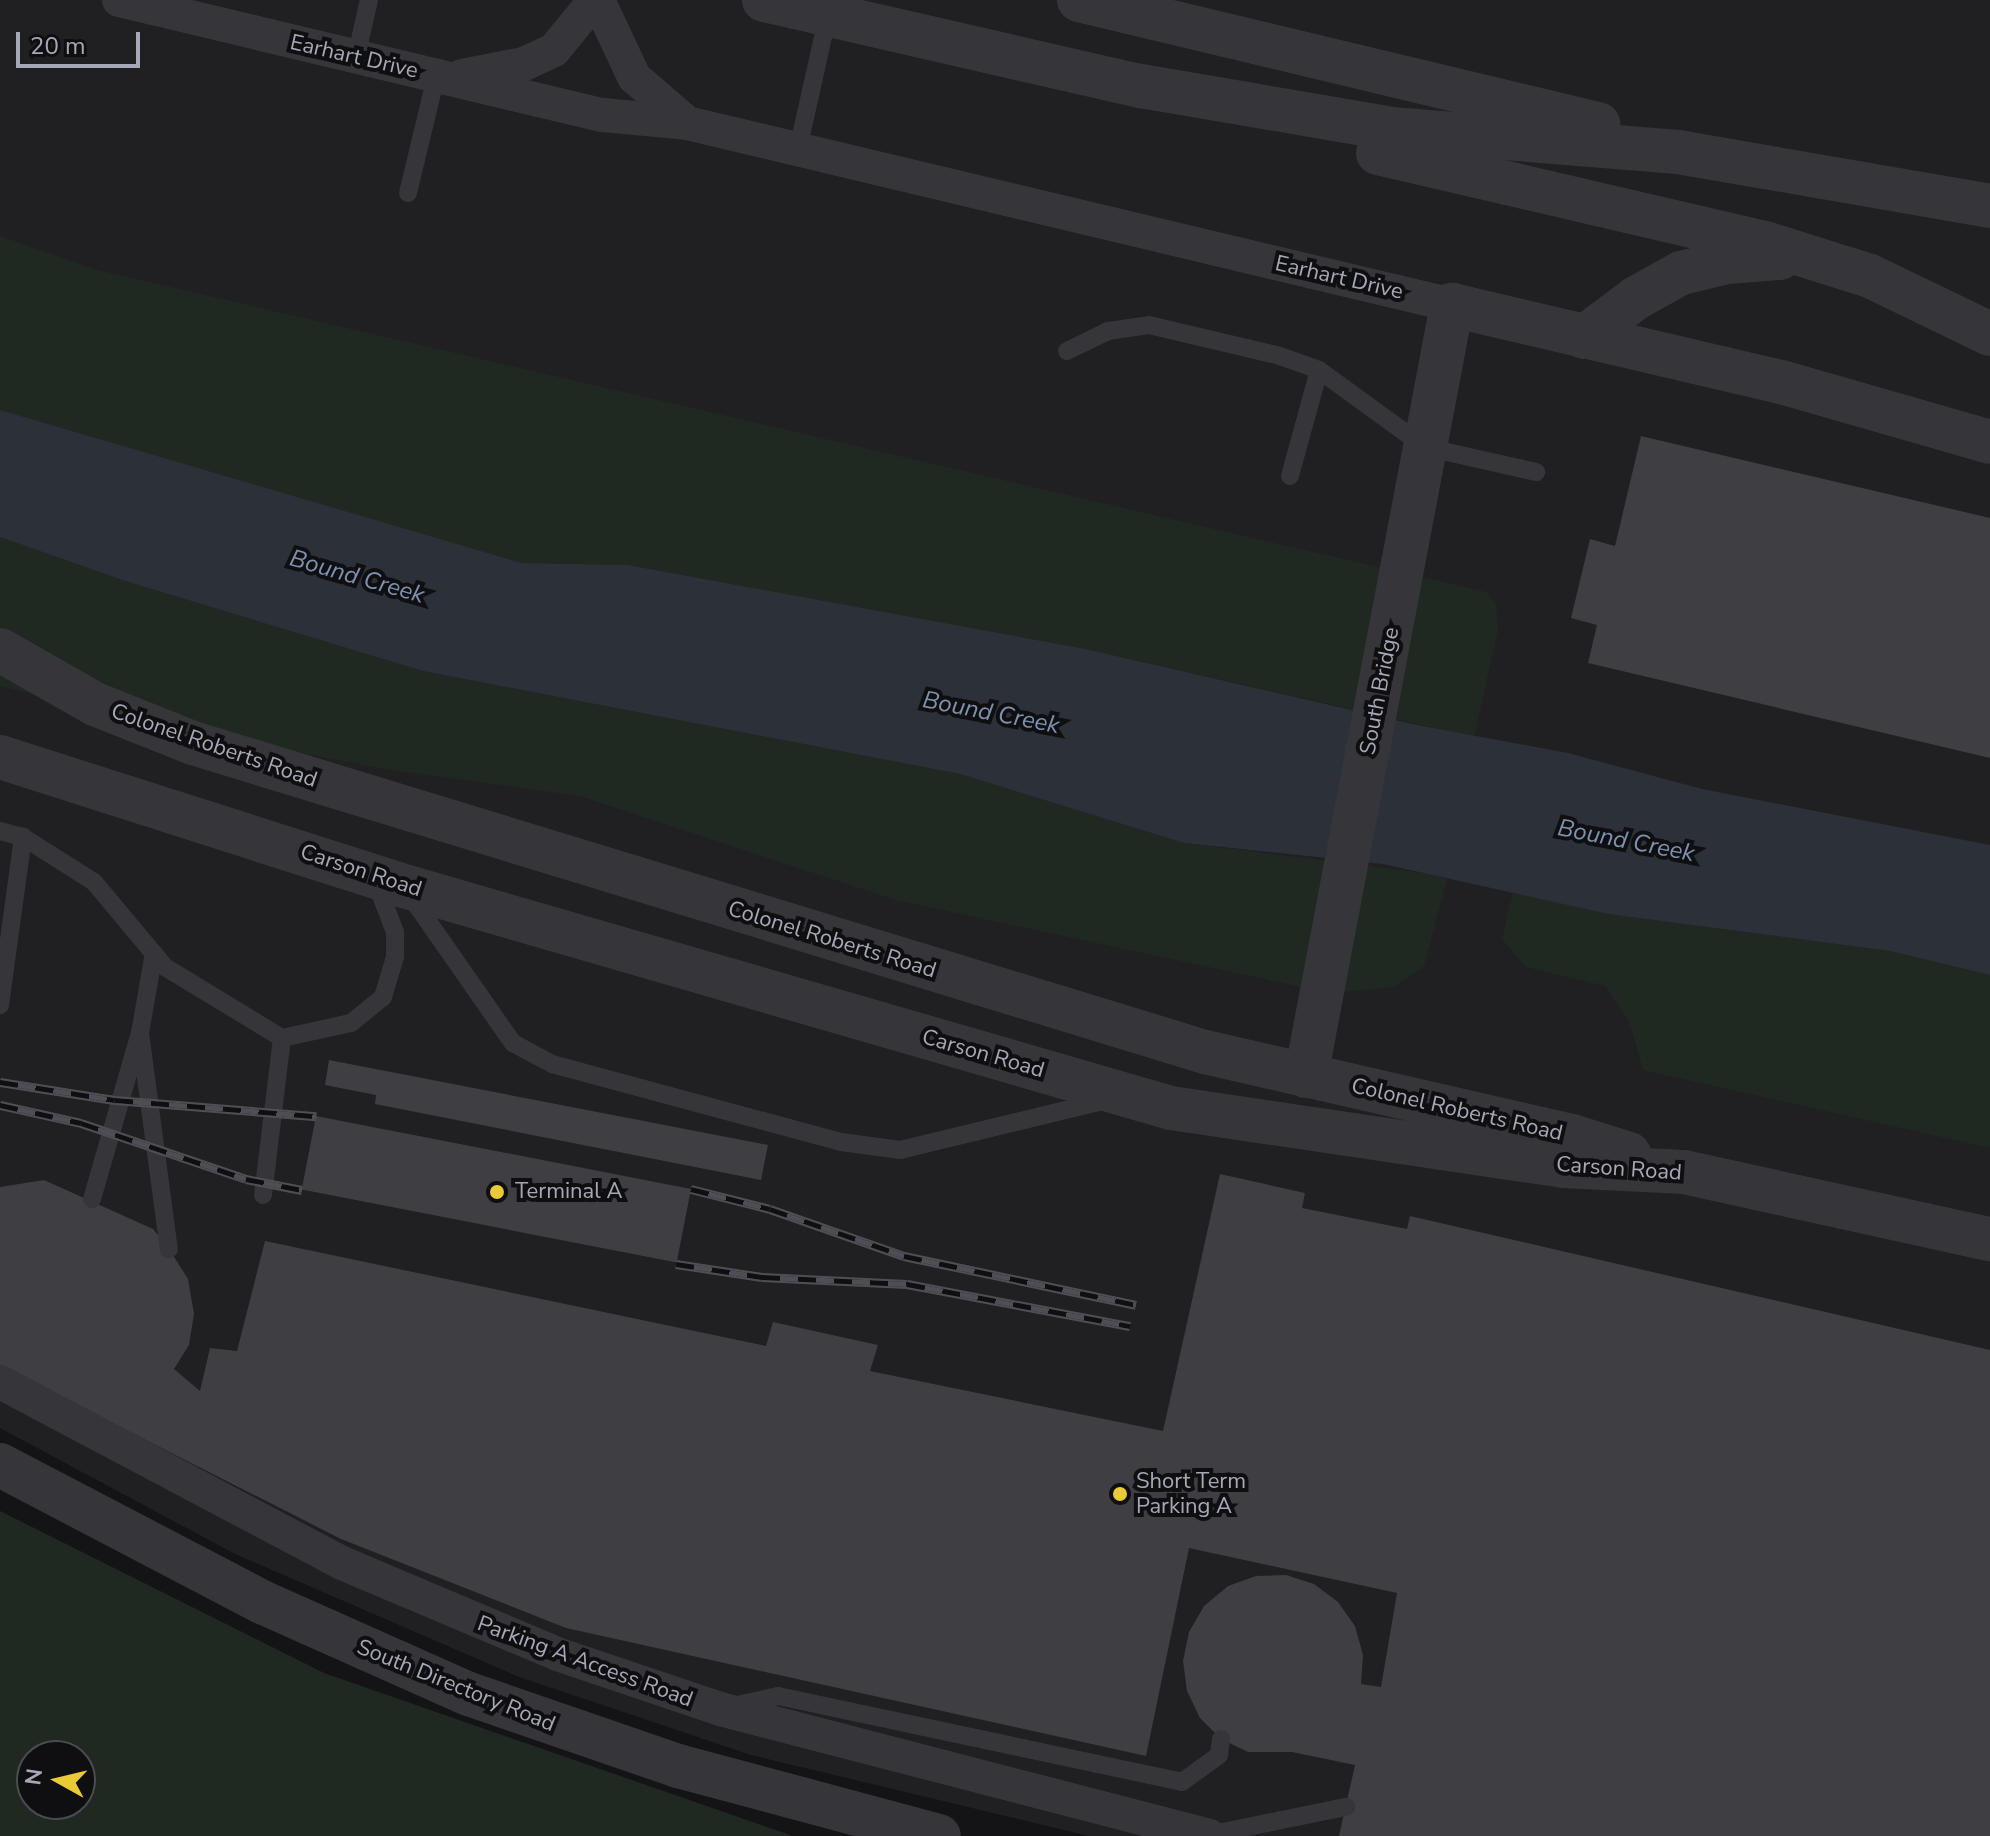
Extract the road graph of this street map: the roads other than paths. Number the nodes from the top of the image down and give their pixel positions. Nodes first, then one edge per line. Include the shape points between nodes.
1 (119, 0) edge
2 (369, 0) edge
3 (596, 0) edge
4 (764, 0) edge
5 (832, 0) edge
6 (1079, 0) edge
7 (220, 13) edge
8 (356, 57) junction
9 (443, 77) junction
10 (1141, 86) junction
11 (687, 123) junction
12 (798, 149) junction
13 (408, 193) dead end
14 (1990, 196) edge
15 (1990, 206) edge
16 (1818, 259) junction
17 (1452, 305) junction
18 (1990, 334) edge
19 (1584, 337) junction
20 (1067, 351) dead end
21 (1319, 370) junction
22 (1990, 442) edge
23 (1425, 447) junction
24 (1536, 472) dead end
25 (1290, 476) dead end
26 (11, 656) edge
27 (0, 757) edge
28 (0, 831) edge
29 (23, 837) junction
30 (385, 880) junction
31 (154, 953) junction
32 (4, 962) edge
33 (0, 1005) edge
34 (140, 1033) junction
35 (282, 1038) junction
36 (1306, 1076) junction
37 (1124, 1096) junction
38 (1684, 1172) junction
39 (263, 1195) dead end
40 (92, 1199) dead end
41 (1990, 1239) edge
42 (169, 1249) dead end
43 (0, 1382) edge
44 (0, 1465) edge
45 (720, 1709) junction
46 (1221, 1739) dead end
47 (1346, 1807) dead end
48 (939, 1836) edge
49 (1209, 1836) edge

1 - 7 street, Earhart Drive
2 - 8 lane
3 - 9 street, Earhart Drive via 554,50 524,64
3 - 11 street, Earhart Drive via 634,77
4 - 10 street
5 - 12 lane
6 - 14 street via 1675,143
7 - 8 street, Earhart Drive
8 - 9 street, Earhart Drive
9 - 11 street, Earhart Drive via 603,115
9 - 13 lane
10 - 15 street via 1403,131 1678,152
10 - 16 street via 1330,142 1684,222
11 - 12 street, Earhart Drive
12 - 17 street, Earhart Drive
16 - 18 street via 1896,286
16 - 19 street via 1727,262 1681,273
17 - 19 street, Earhart Drive
17 - 23 street, South Bridge
19 - 22 street, Earhart Drive via 1781,382
20 - 21 lane via 1108,331 1149,325
21 - 23 lane
21 - 25 lane
23 - 24 lane
23 - 36 street, South Bridge
26 - 36 street, Colonel Roberts Road via 127,719 193,743 956,978
27 - 30 street, Carson Road
28 - 29 lane
29 - 31 lane via 94,882
29 - 32 lane
30 - 35 lane via 395,957 383,997 351,1023
30 - 37 street, Carson Road
30 - 37 lane via 422,907 513,1043 552,1064 812,1134 900,1150
31 - 34 lane
31 - 35 lane via 165,967
32 - 33 lane
34 - 40 lane
34 - 42 lane
35 - 39 lane
36 - 38 street, Colonel Roberts Road via 1572,1136
37 - 38 street, Carson Road via 1254,1123 1532,1162
38 - 41 street, Carson Road
43 - 45 street, Parking A Access Road via 415,1597 557,1654
44 - 48 street, South Directory Road via 221,1582 469,1694 678,1766
45 - 46 lane via 778,1696 1182,1782 1219,1755
45 - 49 street, Parking A Access Road
47 - 49 lane

